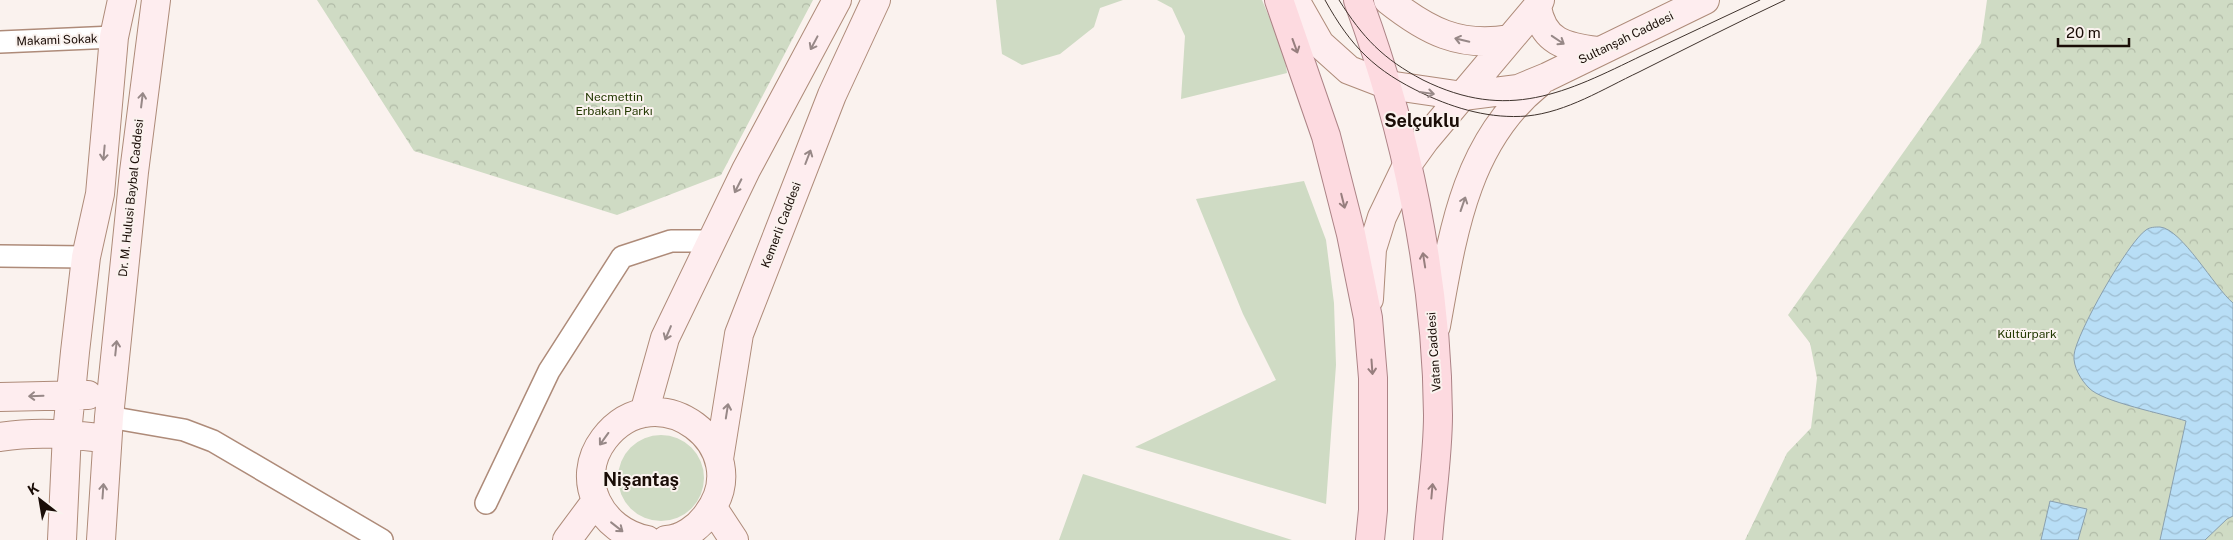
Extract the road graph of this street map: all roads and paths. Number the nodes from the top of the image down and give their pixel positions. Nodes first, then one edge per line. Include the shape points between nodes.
1 (122, 0) edge
2 (156, 0) edge
3 (837, 0) edge
4 (876, 0) edge
5 (1280, 0) edge
6 (1295, 0) edge
7 (1358, 0) edge
8 (1388, 0) edge
9 (1705, 0) edge
10 (1539, 3) edge
11 (114, 37) junction
12 (1510, 39) junction
13 (0, 42) edge
14 (1596, 52) junction
15 (1547, 77) junction
16 (1388, 85) junction
17 (1463, 96) junction
18 (1407, 165) junction
19 (710, 242) junction
20 (0, 256) edge
21 (86, 257) junction
22 (1368, 318) junction
23 (1434, 338) junction
24 (72, 394) junction
25 (2, 397) edge
26 (644, 413) junction
27 (109, 418) junction
28 (67, 433) junction
29 (0, 437) edge
30 (719, 459) junction
31 (596, 501) junction
32 (486, 503) dead end
33 (713, 508) junction
34 (62, 540) edge
35 (101, 540) edge
36 (382, 540) edge
37 (567, 540) edge
38 (647, 540) edge
39 (666, 540) edge
40 (670, 540) edge
41 (734, 540) edge
42 (1370, 540) edge
43 (1428, 540) edge

1 - 11 street
27 -> 2 street, Dr. M. Hulusi Baybal Caddesi via 134,172
3 -> 19 street
30 -> 4 street, Kemerli Caddesi via 739,334 832,95
5 -> 22 main road via 1326,136
6 - 16 street via 1320,44 1333,58 1349,70
7 - 16 main road, Vatan Caddesi
12 -> 8 street via 1488,43 1443,35
9 - 14 street, Sultanşah Caddesi
10 - 12 street
10 -> 14 street via 1540,19 1554,39 1564,45
11 - 13 street, Makami Sokak
11 -> 21 street via 100,194
12 - 17 street
14 - 15 street, Sultanşah Caddesi
15 - 17 street via 1518,88
23 -> 15 street via 1450,248 1471,178 1497,126 1518,100
16 -> 17 street
16 - 18 main road, Vatan Caddesi
17 - 18 street
18 - 22 street via 1382,217 1372,249
23 -> 18 main road, Vatan Caddesi
19 -> 26 street via 665,338
19 - 32 street via 670,241 622,257 550,372
20 - 21 street
21 - 24 street
22 -> 42 main road via 1373,378
43 -> 23 main road, Vatan Caddesi via 1438,417
24 -> 25 street
24 - 27 street
24 - 28 street
26 - 30 street via 682,416 698,426 711,441
26 -> 31 street via 626,419 610,430 599,446 593,463
27 - 28 street
35 -> 27 street, Dr. M. Hulusi Baybal Caddesi
27 - 36 street via 184,430 213,442
28 - 29 street via 25,433
28 - 34 street
30 - 33 street via 719,492
31 - 37 street
31 -> 38 street via 618,529
33 - 40 street via 695,528
33 - 41 street
39 - 40 street

